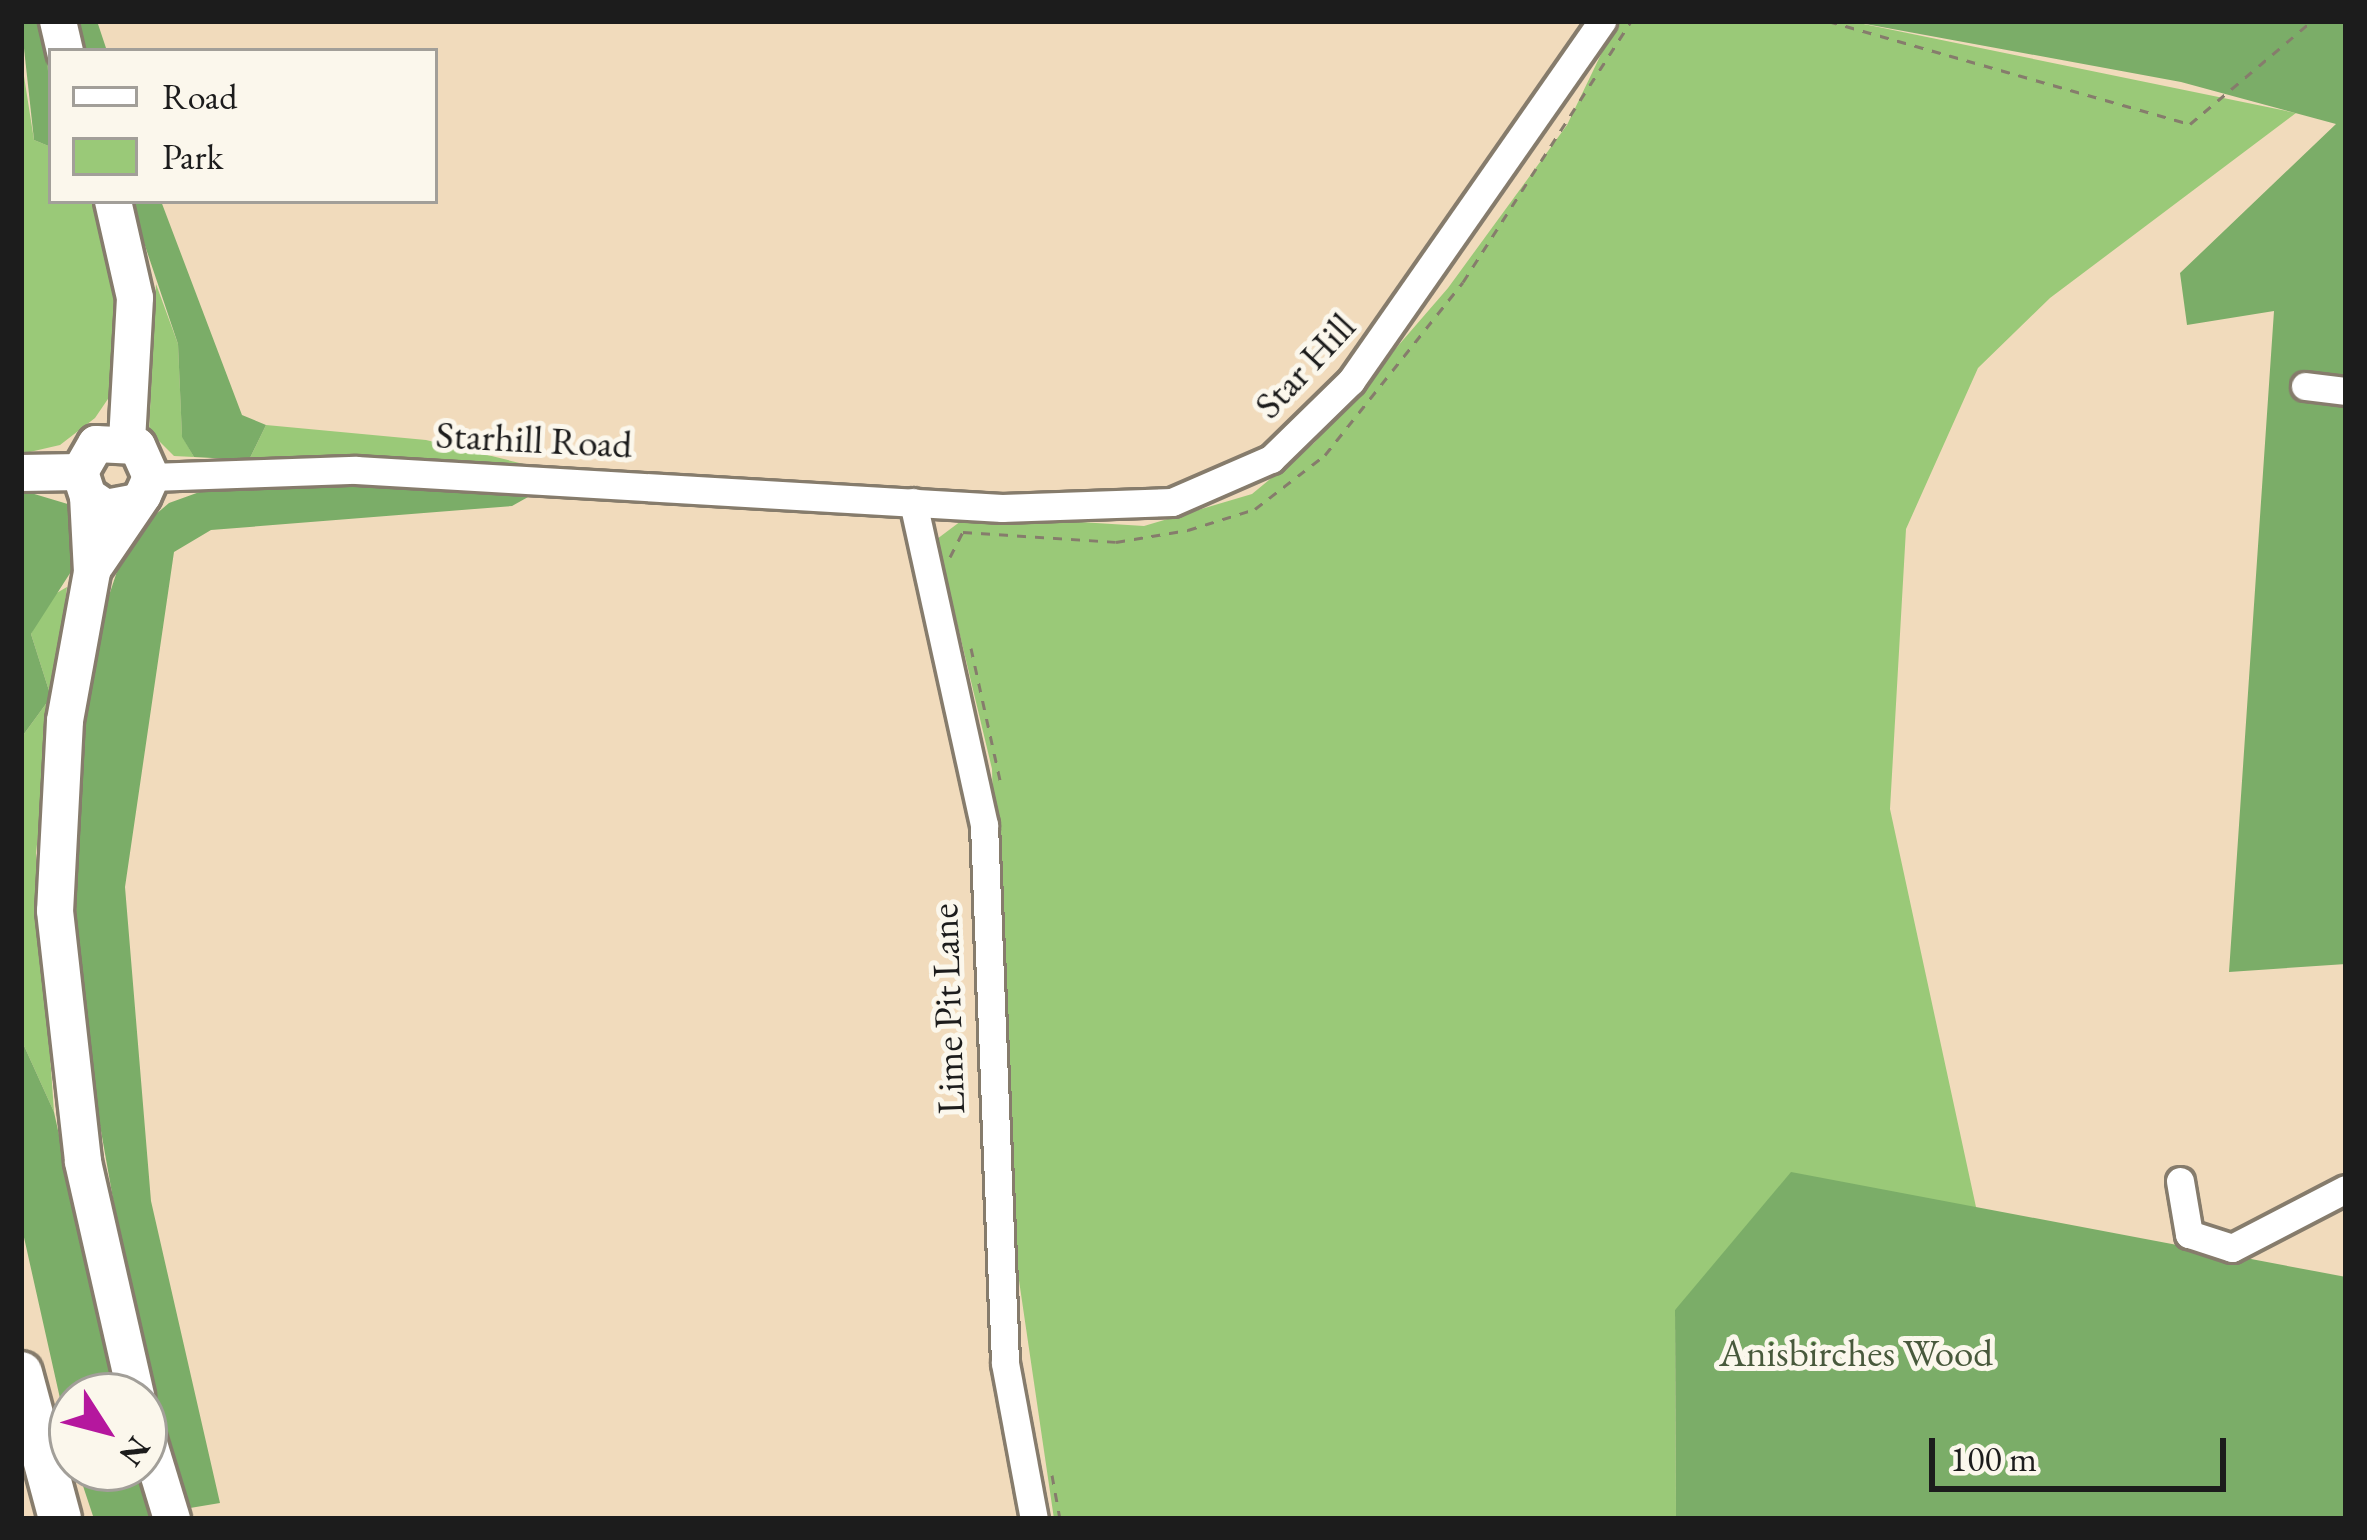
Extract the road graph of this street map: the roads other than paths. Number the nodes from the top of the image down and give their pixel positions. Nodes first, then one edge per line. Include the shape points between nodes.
1 (1602, 21) edge
2 (114, 204) edge
3 (2305, 386) dead end
4 (2346, 391) edge
5 (128, 440) junction
6 (21, 473) edge
7 (84, 484) junction
8 (143, 489) junction
9 (913, 502) junction
10 (92, 572) junction
11 (2180, 1181) dead end
12 (2346, 1189) edge
13 (131, 1372) edge
14 (21, 1373) edge
15 (60, 1519) edge
16 (1034, 1519) edge

1 - 9 street, Star Hill via 1436,271 1352,381 1270,459 1172,502 1118,509
2 - 5 main road via 136,298
3 - 4 street
5 - 7 main road via 96,444
5 - 8 main road
6 - 7 main road
7 - 8 main road via 106,508
7 - 10 main road
8 - 9 street, Starhill Road via 356,470
8 - 10 main road
9 - 16 street, Lime Pit Lane via 984,825 1005,1363
10 - 13 main road via 57,800 58,958 83,1162
11 - 12 street via 2189,1234 2232,1248
14 - 15 highway

